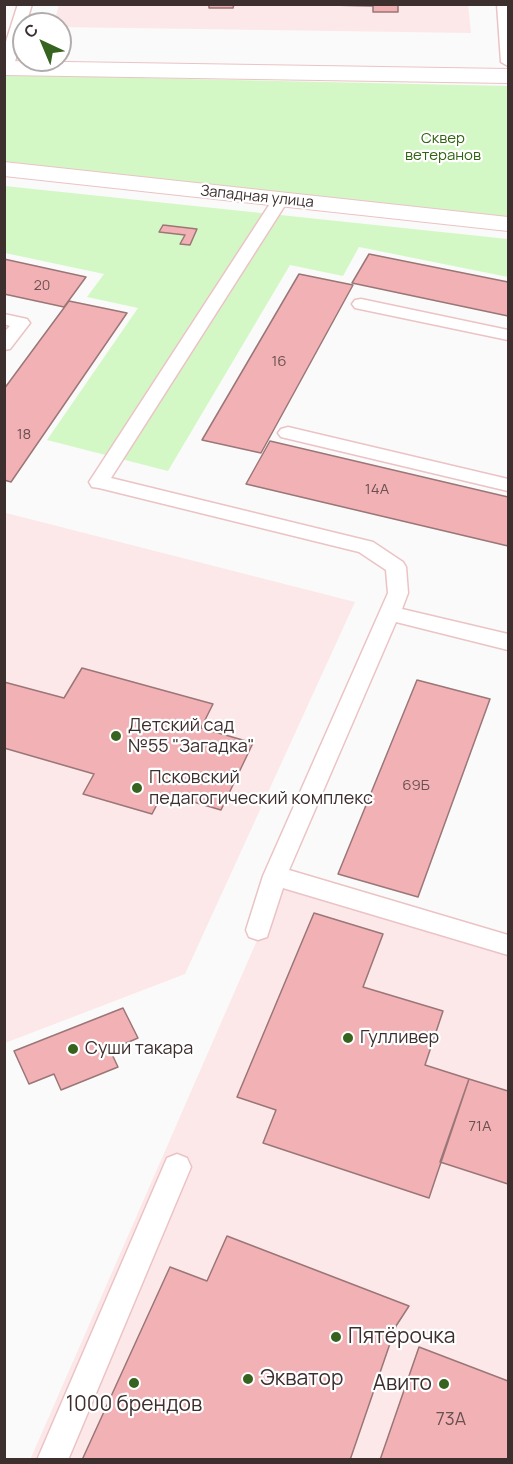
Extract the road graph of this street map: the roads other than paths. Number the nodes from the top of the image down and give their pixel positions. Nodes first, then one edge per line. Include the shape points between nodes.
1 (25, 4) edge
2 (504, 4) edge
3 (508, 62) edge
4 (5, 68) edge
5 (508, 76) edge
6 (4, 169) edge
7 (281, 199) junction
8 (508, 224) edge
9 (360, 304) dead end
10 (4, 319) edge
11 (508, 335) edge
12 (4, 345) edge
13 (288, 433) dead end
14 (508, 485) edge
15 (389, 613) junction
16 (508, 642) edge
17 (275, 876) junction
18 (258, 930) dead end
19 (508, 945) edge
20 (177, 1167) dead end
21 (52, 1460) edge

1 - 4 lane
2 - 3 lane
4 - 5 street
6 - 7 street, Западная улица
7 - 8 street, Западная улица
7 - 15 lane via 99,482 366,547 396,567 399,593
9 - 11 lane
10 - 12 lane via 21,323
13 - 14 lane
15 - 16 lane
15 - 17 lane
17 - 18 lane
17 - 19 lane
20 - 21 lane

